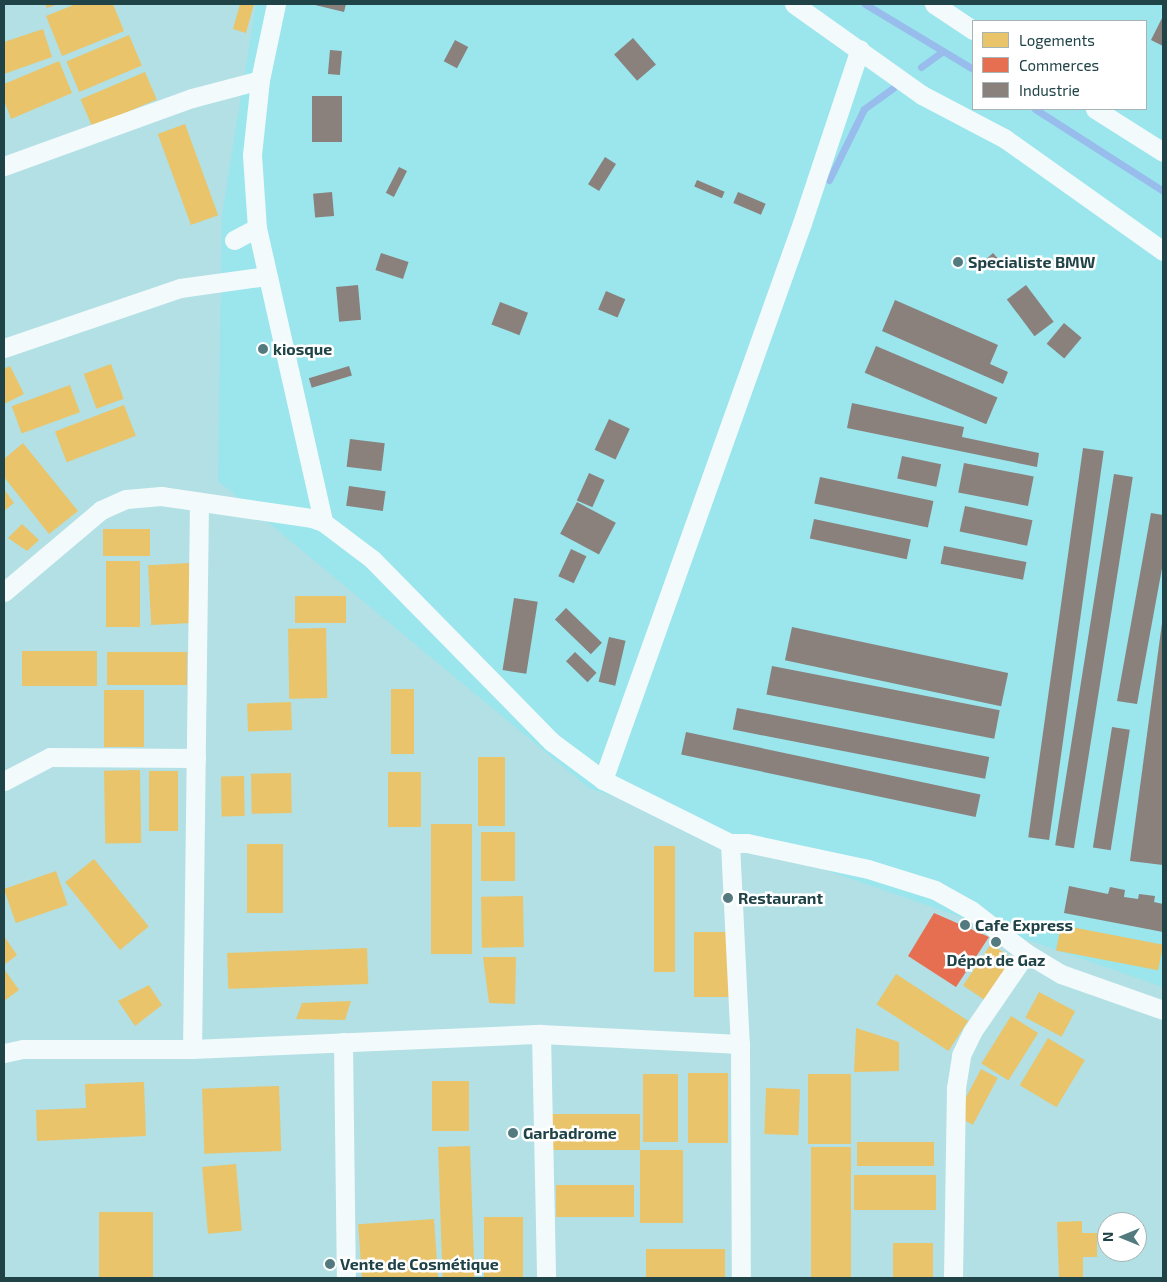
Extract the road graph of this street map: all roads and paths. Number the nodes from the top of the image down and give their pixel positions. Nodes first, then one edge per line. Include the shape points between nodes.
1 (276, 4) edge
2 (794, 4) edge
3 (934, 4) edge
4 (972, 29) edge
5 (860, 49) junction
6 (260, 80) junction
7 (1097, 110) edge
8 (1163, 152) edge
9 (4, 166) edge
10 (257, 228) junction
11 (234, 240) dead end
12 (1163, 251) edge
13 (267, 276) junction
14 (4, 348) edge
15 (199, 503) junction
16 (323, 522) junction
17 (4, 592) edge
18 (196, 758) junction
19 (603, 780) junction
20 (4, 781) edge
21 (730, 843) junction
22 (1026, 953) junction
23 (1163, 1010) edge
24 (540, 1034) junction
25 (342, 1042) junction
26 (740, 1044) junction
27 (192, 1048) junction
28 (4, 1053) edge
29 (346, 1278) edge
30 (546, 1278) edge
31 (741, 1278) edge
32 (953, 1278) edge

1 - 6 street
2 - 5 street
3 - 4 street
5 - 12 street via 922,95 1004,138
5 - 19 street via 802,223
6 - 9 street via 192,98
6 - 10 street via 252,155
7 - 8 street
10 - 11 street
10 - 13 street
13 - 14 street via 180,288
13 - 16 street
15 - 16 street via 293,514
15 - 17 street via 161,496 112,503 58,544
15 - 18 street
16 - 19 street via 372,559 552,742
18 - 20 street via 50,757
18 - 27 street
19 - 21 street
21 - 22 street via 747,843 868,869 935,890 971,910
21 - 26 street
22 - 23 street via 1061,974
22 - 32 street via 972,1032 961,1055 956,1088
24 - 25 street
24 - 26 street
24 - 30 street
25 - 27 street
25 - 29 street
26 - 31 street
27 - 28 street via 23,1048

